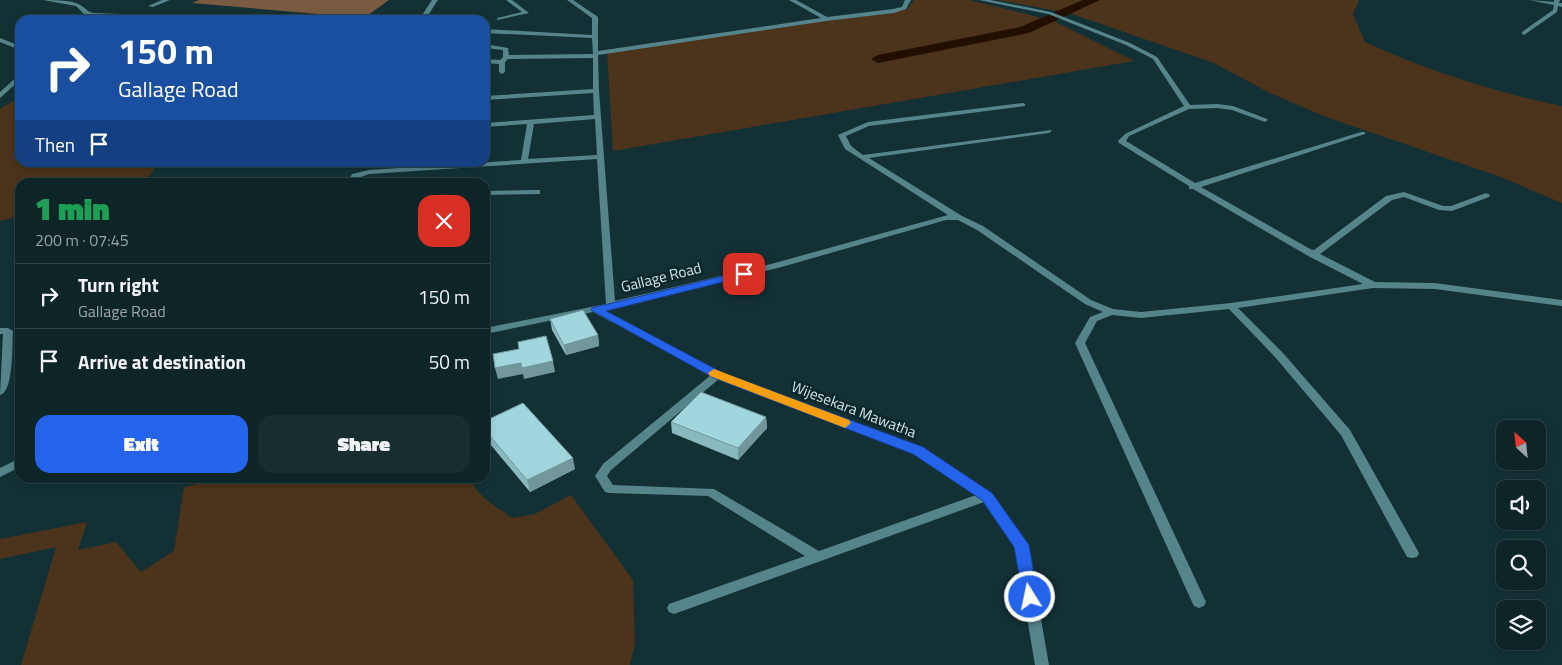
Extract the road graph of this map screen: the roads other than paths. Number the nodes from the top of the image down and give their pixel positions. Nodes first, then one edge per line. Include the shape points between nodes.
1 (46, 0) edge
2 (167, 0) edge
3 (435, 0) edge
4 (510, 0) edge
5 (570, 0) edge
6 (792, 0) edge
7 (908, 0) edge
8 (982, 0) edge
9 (1532, 0) edge
10 (1559, 3) edge
11 (151, 6) dead end
12 (94, 15) edge
13 (425, 15) edge
14 (826, 18) junction
15 (499, 19) dead end
16 (490, 31) edge
17 (1524, 33) dead end
18 (596, 36) junction
19 (0, 40) edge
20 (15, 46) edge
21 (490, 47) edge
22 (596, 54) junction
23 (504, 59) junction
24 (490, 60) edge
25 (502, 72) dead end
26 (15, 81) edge
27 (596, 91) junction
28 (0, 96) edge
29 (490, 98) edge
30 (1023, 104) dead end
31 (1188, 107) junction
32 (598, 117) junction
33 (1265, 120) dead end
34 (531, 122) junction
35 (490, 125) edge
36 (1049, 132) dead end
37 (1363, 133) dead end
38 (600, 157) junction
39 (862, 157) junction
40 (524, 162) junction
41 (490, 163) edge
42 (429, 167) edge
43 (354, 178) edge
44 (1192, 187) junction
45 (537, 192) dead end
46 (490, 193) edge
47 (1486, 195) dead end
48 (959, 218) junction
49 (1313, 255) junction
50 (1373, 286) junction
51 (1562, 303) edge
52 (611, 306) junction
53 (1231, 306) junction
54 (596, 310) junction
55 (1112, 312) junction
56 (490, 330) edge
57 (0, 331) edge
58 (718, 375) junction
59 (0, 392) edge
60 (15, 465) edge
61 (0, 473) edge
62 (987, 496) junction
63 (1412, 553) dead end
64 (818, 557) junction
65 (1199, 602) dead end
66 (674, 608) dead end
67 (1042, 665) edge

1 - 12 street via 78,5 86,13
2 - 11 street
3 - 13 street
4 - 15 street via 526,13
5 - 18 street via 595,16
6 - 14 street
7 - 14 street via 904,8 894,11
8 - 31 street via 1049,13 1155,58
9 - 10 street
10 - 17 street via 1556,11
14 - 22 street
16 - 18 street
18 - 22 street
19 - 20 street
21 - 23 street via 504,48
22 - 23 street
22 - 27 street
23 - 24 street
23 - 25 street
26 - 28 street
27 - 29 street
27 - 32 street
30 - 39 street via 868,124 842,136 848,147
31 - 33 street via 1233,108
31 - 44 street via 1127,135 1122,141
32 - 34 street
32 - 38 street
34 - 35 street
34 - 40 street
36 - 39 street
37 - 44 street
38 - 40 street
38 - 52 street
39 - 48 street
40 - 41 street
42 - 43 street via 369,172
44 - 49 street
45 - 46 street
47 - 49 street via 1452,209 1404,194 1389,198
48 - 52 street, Gallage Road via 946,217 819,255
48 - 55 street via 980,228 1088,302
49 - 50 street
50 - 51 street via 1435,286
50 - 53 street
52 - 54 street, Gallage Road
53 - 55 street via 1141,315
53 - 63 street via 1279,355 1346,433
54 - 56 street, Gallage Road
54 - 58 street, Wijesekara Mawatha
55 - 65 street via 1093,319 1080,343
57 - 59 street via 8,331 5,377
58 - 62 street, Wijesekara Mawatha via 918,451
58 - 64 street via 607,467 601,476 610,489 710,492
60 - 61 street
62 - 64 street
62 - 67 street, Wijesekara Mawatha via 1021,545
64 - 66 street

